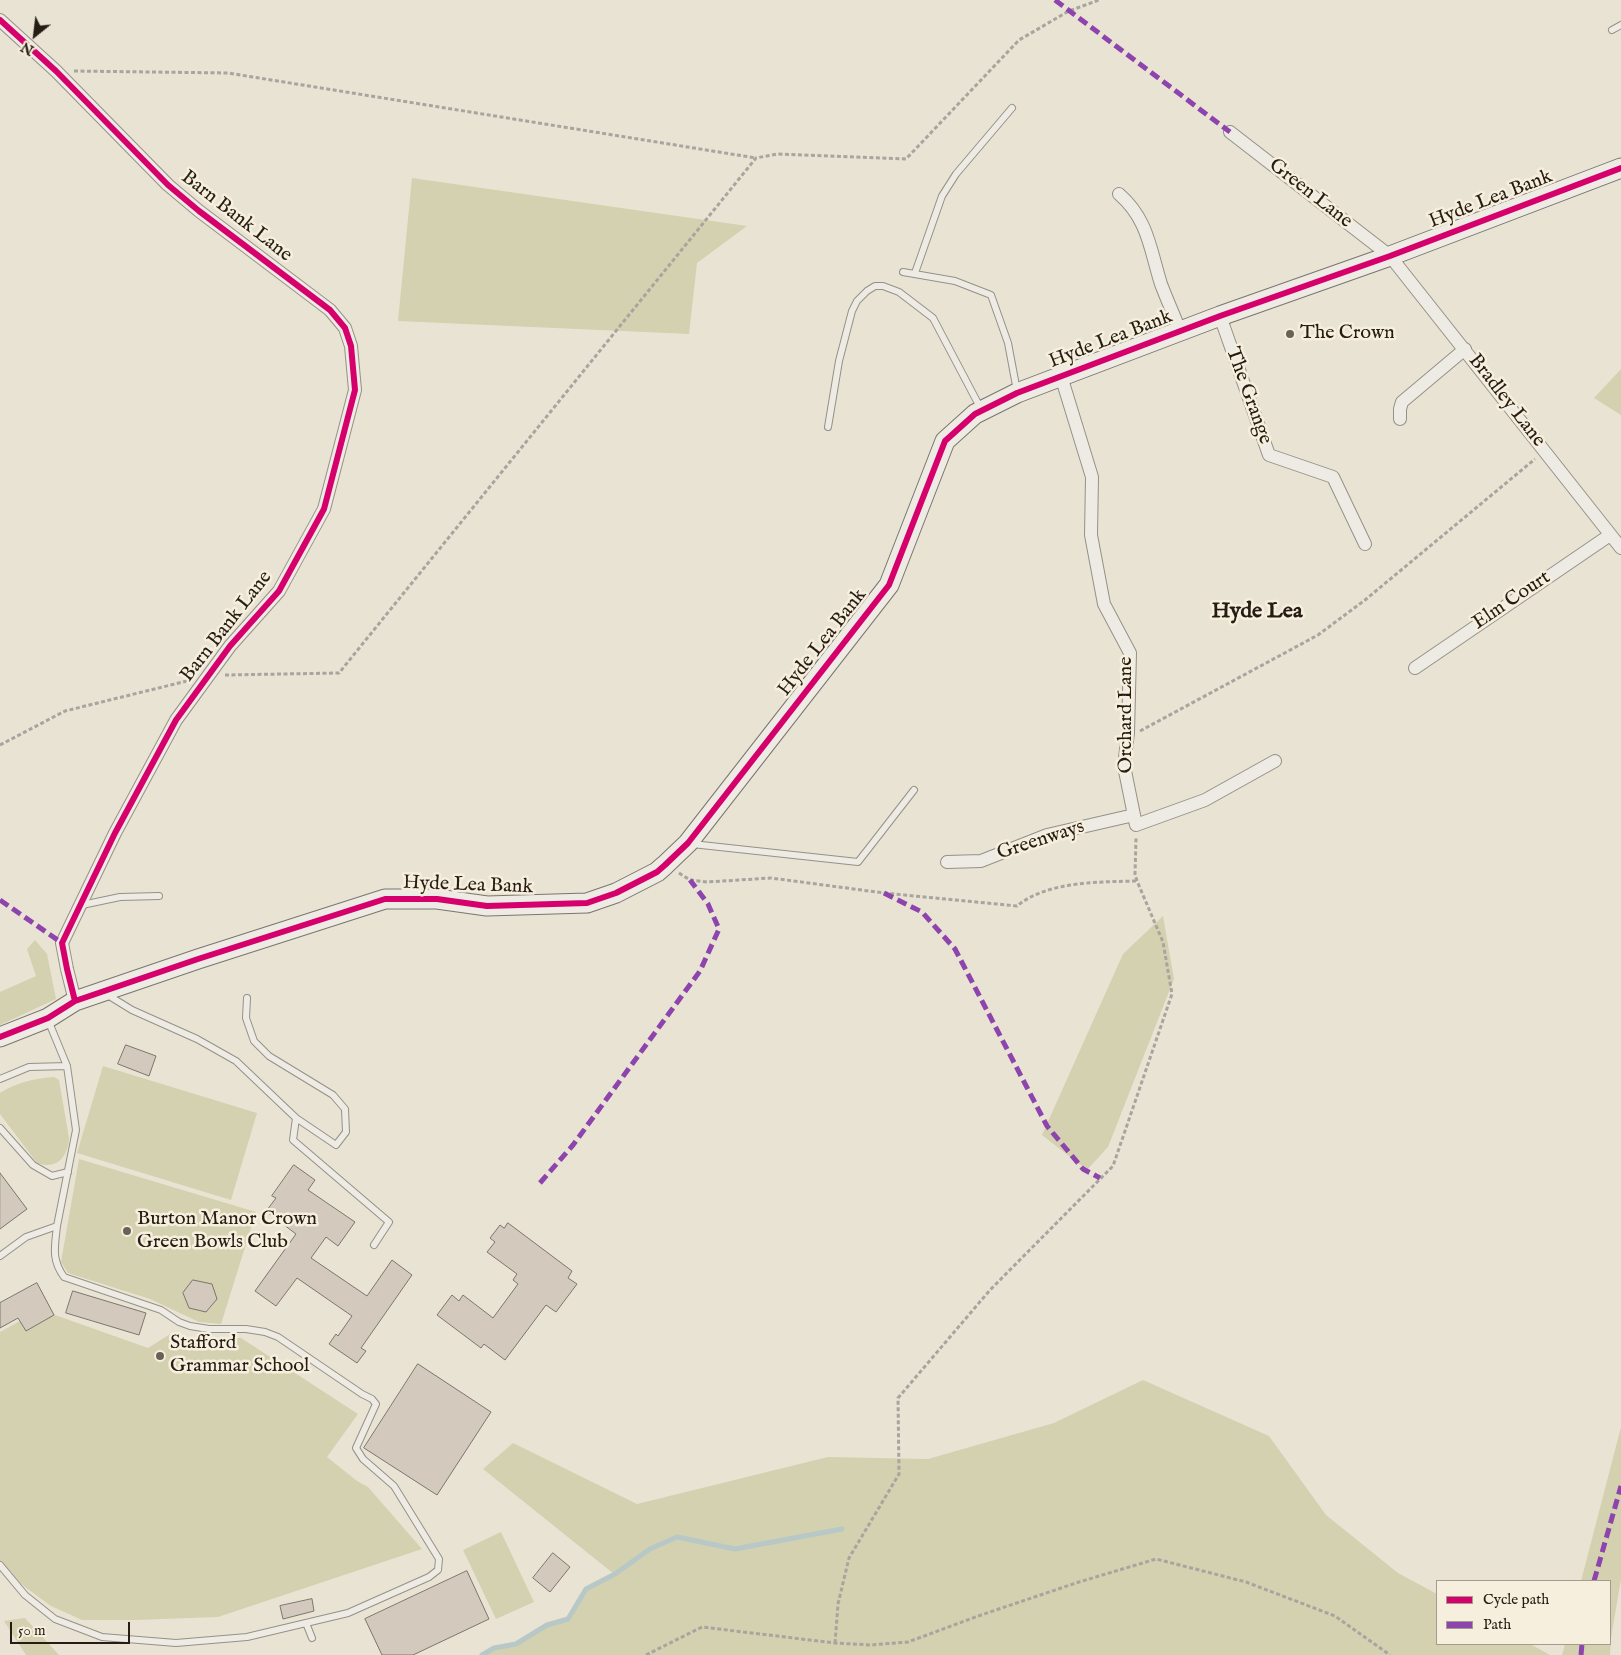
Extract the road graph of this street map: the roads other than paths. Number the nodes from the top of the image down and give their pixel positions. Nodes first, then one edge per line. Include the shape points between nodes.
1 (0, 20) edge
2 (1621, 25) edge
3 (1612, 30) dead end
4 (1012, 108) dead end
5 (1230, 132) dead end
6 (1621, 168) edge
7 (1119, 194) dead end
8 (1390, 256) junction
9 (903, 272) dead end
10 (915, 274) junction
11 (1220, 316) junction
12 (1180, 331) junction
13 (1465, 349) junction
14 (1061, 376) junction
15 (1017, 393) junction
16 (982, 411) junction
17 (1400, 418) dead end
18 (828, 427) dead end
19 (1610, 535) junction
20 (1365, 544) dead end
21 (1621, 548) edge
22 (1415, 668) dead end
23 (1275, 761) dead end
24 (914, 790) dead end
25 (1135, 820) junction
26 (688, 843) junction
27 (947, 862) dead end
28 (159, 896) dead end
29 (80, 905) junction
30 (103, 992) junction
31 (247, 998) dead end
32 (75, 1001) junction
33 (48, 1018) junction
34 (0, 1037) edge
35 (67, 1066) junction
36 (0, 1079) edge
37 (296, 1118) junction
38 (0, 1128) edge
39 (68, 1172) junction
40 (57, 1226) junction
41 (374, 1244) dead end
42 (0, 1256) edge
43 (0, 1565) edge
44 (306, 1623) junction
45 (312, 1638) dead end

1 - 29 street, Barn Bank Lane via 56,71 168,185 330,310 345,328 351,346 354,390 324,509 279,591 230,646 176,720
2 - 3 lane
4 - 10 lane via 956,174 942,196
5 - 8 street, Green Lane
6 - 8 street, Hyde Lea Bank
7 - 12 street via 1131,205 1142,223
8 - 11 street, Hyde Lea Bank
8 - 13 street, Bradley Lane
9 - 10 lane
10 - 15 lane via 955,281 991,295 1008,343
11 - 12 street, Hyde Lea Bank
11 - 20 street, The Grange via 1269,456 1333,477
12 - 14 street, Hyde Lea Bank
13 - 17 street via 1402,402
13 - 19 street, Bradley Lane
14 - 15 street, Hyde Lea Bank
14 - 25 street, Orchard Lane via 1092,477 1091,534 1104,604 1130,653 1124,766
15 - 16 street, Hyde Lea Bank
16 - 18 lane via 932,318 899,292 875,286 867,290 852,311 839,361
16 - 26 street, Hyde Lea Bank via 945,441 889,585
19 - 21 street, Bradley Lane
19 - 22 street, Elm Court
23 - 25 street, Greenways via 1205,800
24 - 26 lane via 858,862
25 - 27 street, Greenways via 1047,834 981,861
26 - 30 street, Hyde Lea Bank via 665,865 616,893 586,903 487,906 437,899 385,899
28 - 29 lane via 120,897
29 - 32 street, Barn Bank Lane via 62,943
30 - 32 street, Hyde Lea Bank
30 - 37 lane via 132,1010 236,1061
31 - 37 lane via 246,1018 254,1041 269,1056 333,1095 345,1109 346,1132 336,1145
32 - 33 street, Hyde Lea Bank
33 - 34 street, Hyde Lea Bank
33 - 35 lane
35 - 36 lane via 30,1067
35 - 39 lane via 76,1130
37 - 41 lane via 293,1140 389,1222
38 - 39 lane via 33,1165 52,1176
39 - 40 lane
40 - 42 lane via 26,1237
40 - 44 lane via 54,1253 57,1268 64,1277 161,1310 190,1326 246,1329 278,1337 376,1404 356,1448 362,1459 394,1486 439,1559 438,1570 348,1613
43 - 44 lane via 25,1595 55,1619 102,1637 176,1643 247,1637
44 - 45 lane

